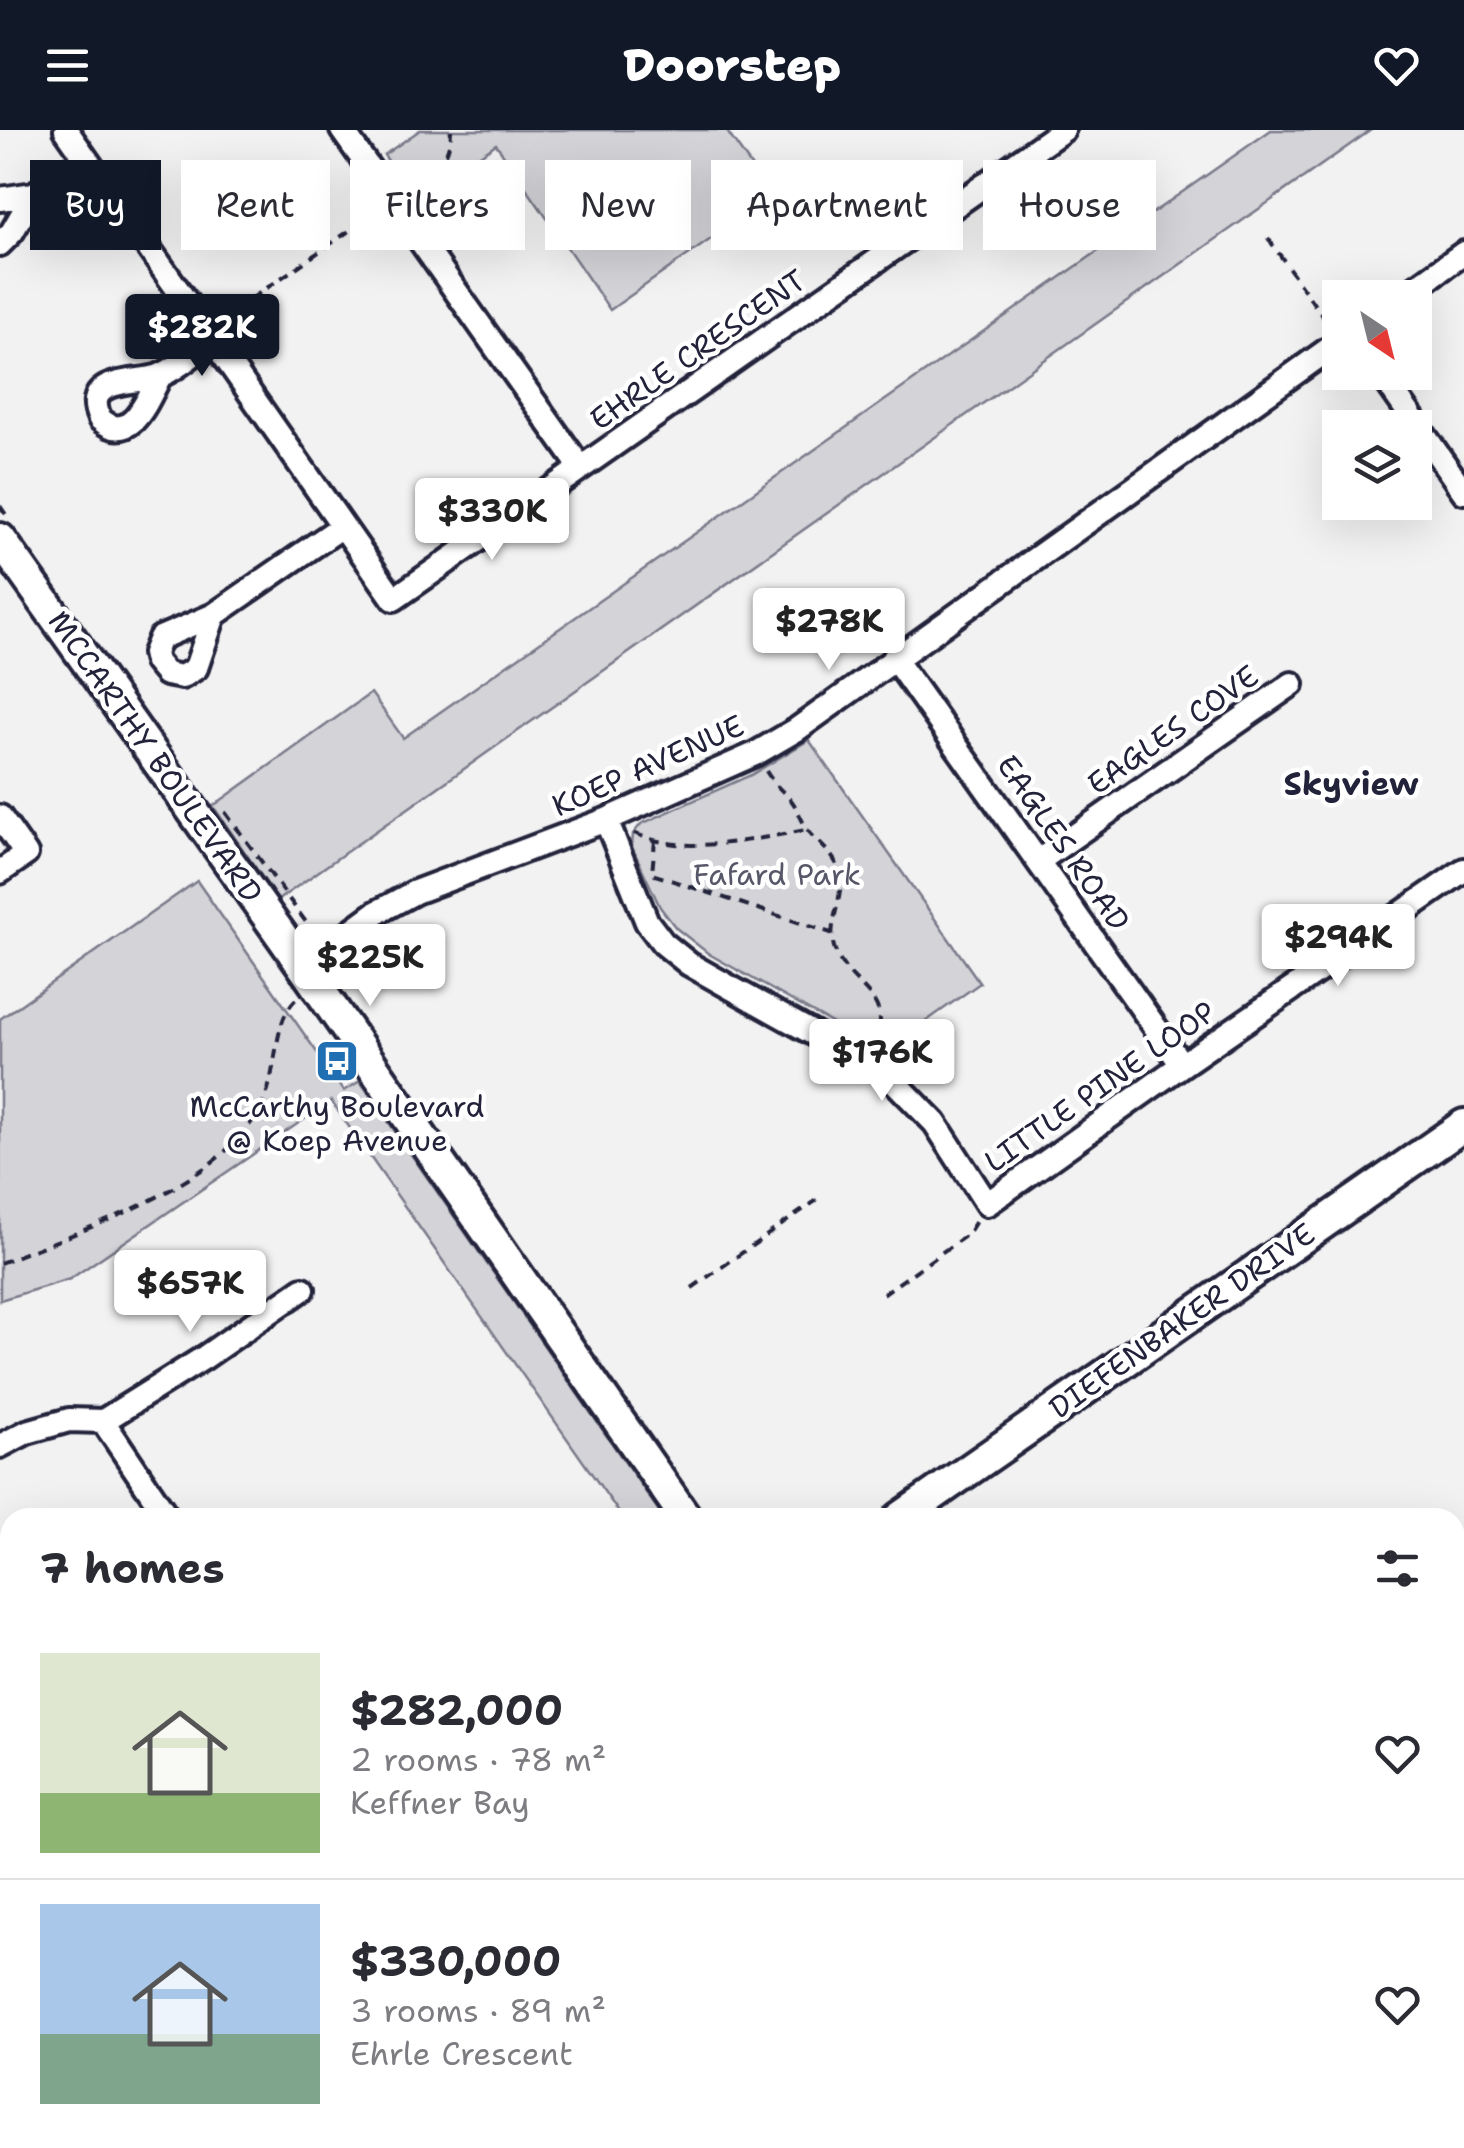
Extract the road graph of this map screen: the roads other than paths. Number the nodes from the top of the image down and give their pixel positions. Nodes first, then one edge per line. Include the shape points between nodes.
1 (66, 130) edge
2 (342, 130) edge
3 (1062, 130) edge
4 (85, 158) junction
5 (82, 160) edge
6 (30, 195) edge
7 (0, 199) edge
8 (30, 201) edge
9 (0, 244) edge
10 (1464, 254) edge
11 (1427, 280) edge
12 (210, 335) junction
13 (1322, 343) edge
14 (160, 376) dead end
15 (1393, 390) edge
16 (581, 468) junction
17 (1464, 492) edge
18 (341, 527) junction
19 (0, 539) edge
20 (214, 615) dead end
21 (894, 658) junction
22 (1292, 684) dead end
23 (0, 816) edge
24 (606, 820) junction
25 (1040, 860) junction
26 (1464, 870) edge
27 (0, 872) edge
28 (309, 975) junction
29 (1182, 1065) junction
30 (1464, 1124) edge
31 (303, 1290) dead end
32 (103, 1420) junction
33 (0, 1446) edge
34 (161, 1508) edge
35 (679, 1508) edge
36 (914, 1508) edge

1 - 4 street, EHRLE CRESCENT
2 - 16 street
3 - 16 street, EHRLE CRESCENT
4 - 5 street
4 - 12 street, EHRLE CRESCENT
6 - 7 street
8 - 9 street
10 - 11 street
12 - 14 street
12 - 18 street, EHRLE CRESCENT
13 - 21 street, KOEP AVENUE
15 - 17 street
16 - 18 street, EHRLE CRESCENT via 394,599
18 - 20 street
19 - 28 main road, MCCARTHY BOULEVARD
21 - 24 street, KOEP AVENUE via 756,754
21 - 25 street, EAGLES ROAD
22 - 25 street, EAGLES COVE
23 - 27 street via 26,854
24 - 28 street, KOEP AVENUE via 414,892 376,913
24 - 29 street, LITTLE PINE LOOP via 647,922 663,942 714,978 888,1074 935,1123 987,1204
25 - 29 street, EAGLES ROAD
26 - 29 street, LITTLE PINE LOOP
28 - 35 main road, MCCARTHY BOULEVARD
30 - 36 main road, DIEFENBAKER DRIVE
31 - 32 street
32 - 33 street via 69,1420
32 - 34 street

